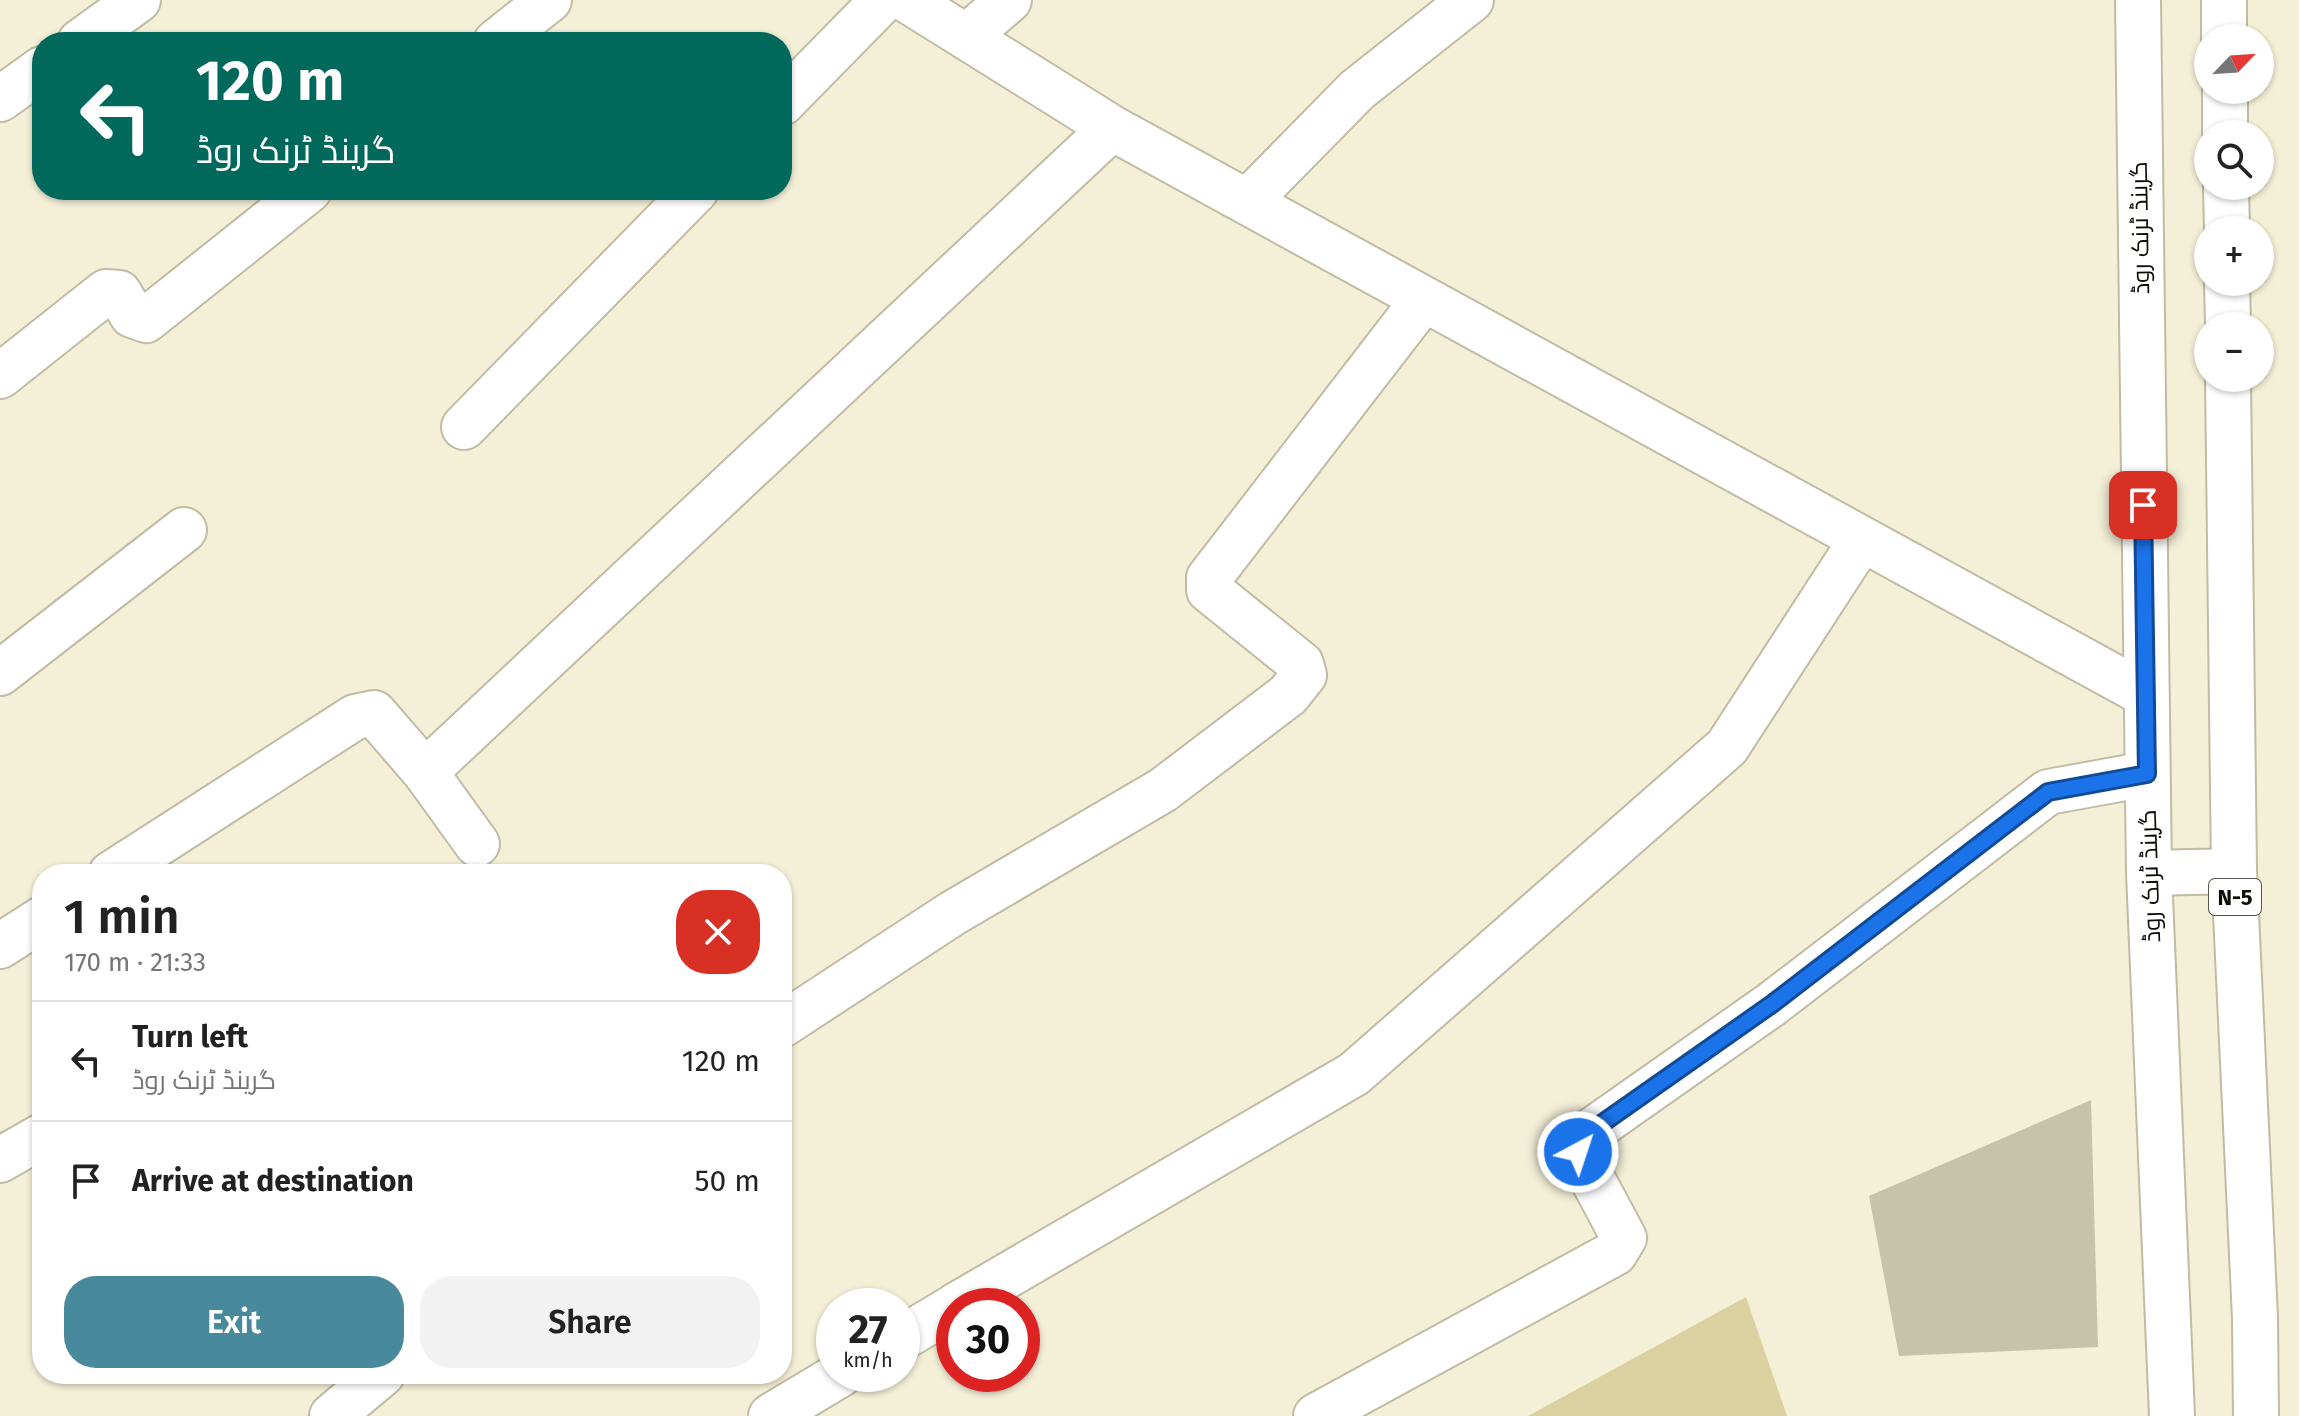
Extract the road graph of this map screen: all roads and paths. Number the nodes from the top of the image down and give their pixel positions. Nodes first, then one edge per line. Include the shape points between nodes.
1 (138, 0) edge
2 (549, 0) edge
3 (883, 0) edge
4 (907, 0) edge
5 (1009, 0) edge
6 (1471, 0) edge
7 (2138, 0) edge
8 (2224, 0) edge
9 (2224, 24) edge
10 (94, 32) edge
11 (509, 32) edge
12 (966, 37) junction
13 (32, 76) edge
14 (792, 93) edge
15 (0, 99) edge
16 (1112, 128) junction
17 (296, 200) edge
18 (686, 200) edge
19 (1247, 202) junction
20 (1424, 299) junction
21 (0, 376) edge
22 (2228, 392) edge
23 (464, 427) dead end
24 (184, 530) dead end
25 (1862, 539) junction
26 (0, 673) edge
27 (2145, 694) junction
28 (425, 772) junction
29 (2147, 774) junction
30 (477, 844) dead end
31 (127, 864) edge
32 (2234, 871) junction
33 (2149, 873) junction
34 (32, 925) edge
35 (0, 946) edge
36 (792, 1018) edge
37 (32, 1142) edge
38 (0, 1160) edge
39 (985, 1288) edge
40 (370, 1384) edge
41 (816, 1389) edge
42 (332, 1416) edge
43 (771, 1416) edge
44 (1316, 1416) edge
45 (2172, 1416) edge
46 (2256, 1416) edge

1 - 10 main road
2 - 11 main road
3 - 14 main road
4 - 12 main road
5 - 12 main road
6 - 19 main road via 1357,90
7 - 27 main road, گرینڈ ٹرنک روڈ
8 - 9 main road
12 - 16 main road
13 - 15 main road
16 - 19 main road
16 - 28 main road
17 - 21 main road via 146,320 132,315 119,293 106,292
18 - 23 main road
19 - 20 main road
20 - 25 main road
20 - 36 main road via 1209,578 1209,590 1301,664 1304,675 1288,695 1163,790 953,913
22 - 32 main road, N-5
24 - 26 main road
25 - 27 main road
25 - 39 main road via 1727,747 1354,1074
27 - 29 main road, گرینڈ ٹرنک روڈ
28 - 30 main road
28 - 31 main road via 374,713 355,717
29 - 33 main road, گرینڈ ٹرنک روڈ
29 - 44 main road via 2048,792 1772,1004 1587,1134 1578,1152 1624,1238 1615,1253
32 - 33 main road
32 - 46 main road, N-5
33 - 45 main road, گرینڈ ٹرنک روڈ
34 - 35 main road
37 - 38 main road
40 - 42 main road
41 - 43 main road

